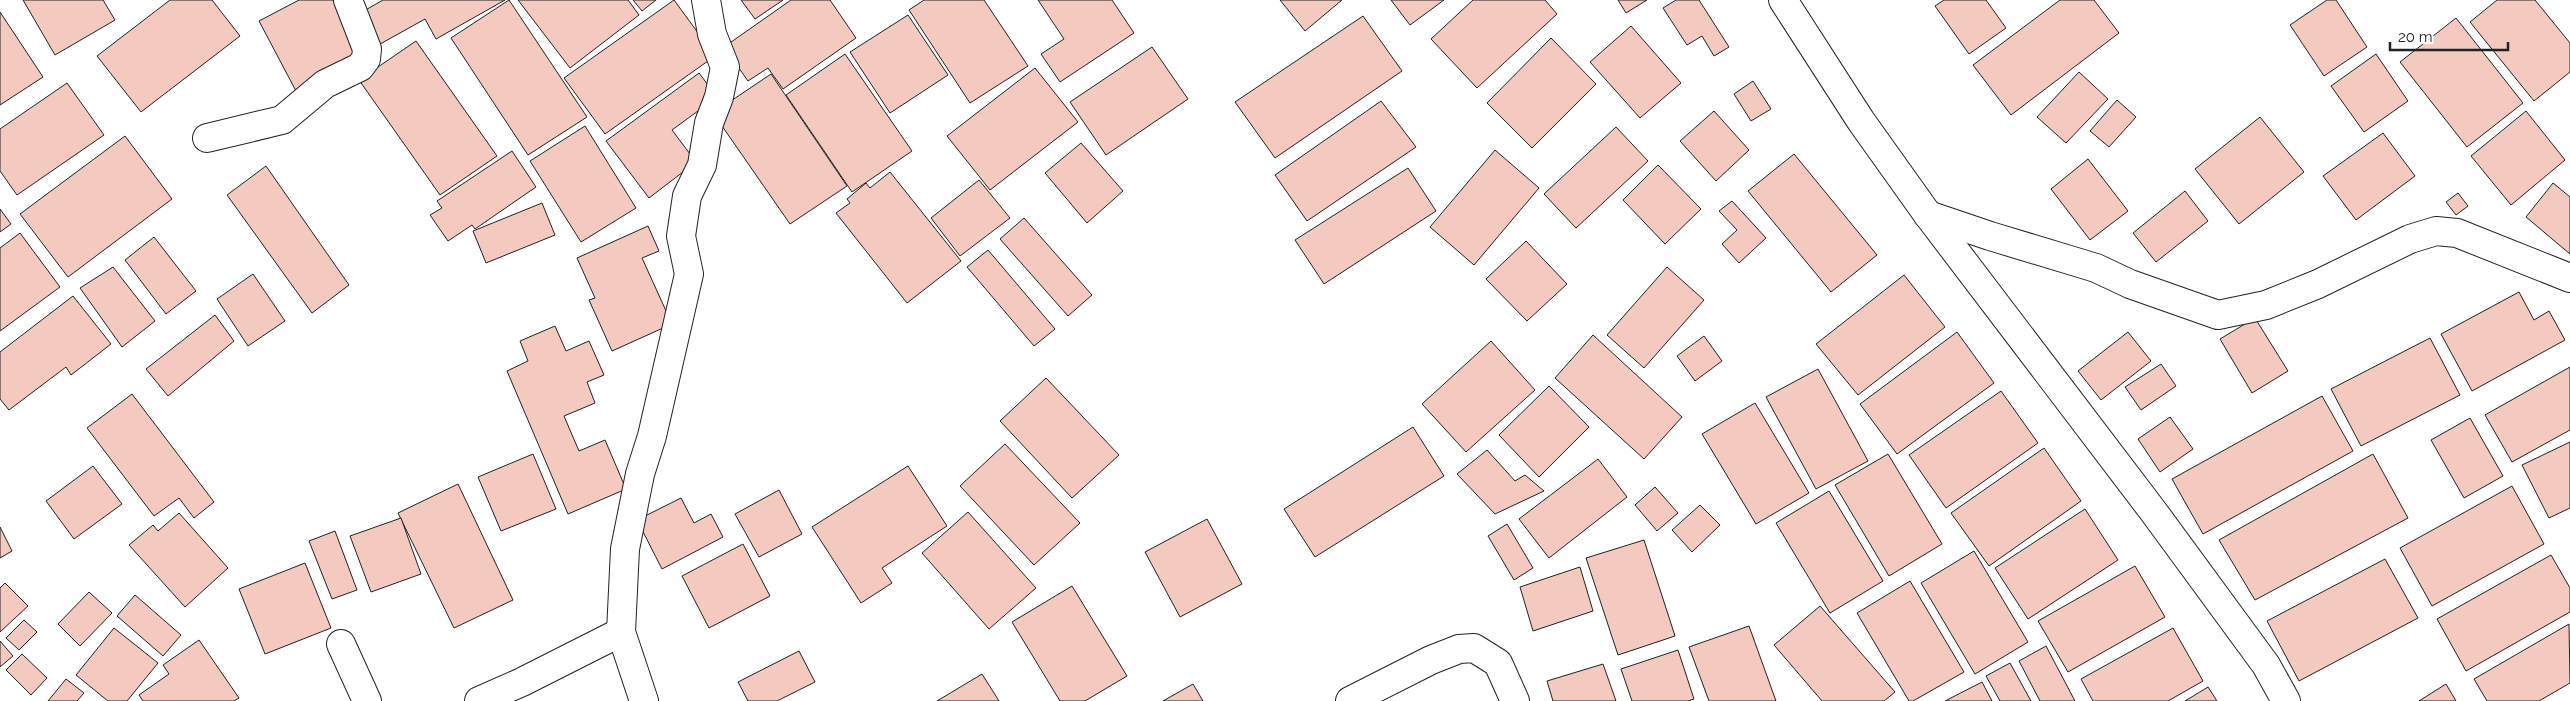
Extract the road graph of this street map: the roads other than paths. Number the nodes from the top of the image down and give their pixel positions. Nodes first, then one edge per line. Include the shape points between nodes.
1 (348, 0) edge
2 (706, 0) edge
3 (1783, 0) edge
4 (207, 138) dead end
5 (1928, 214) junction
6 (2570, 278) edge
7 (621, 632) junction
8 (341, 644) dead end
9 (367, 701) edge
10 (479, 701) edge
11 (644, 701) edge
12 (1350, 701) edge
13 (1515, 701) edge
14 (2286, 701) edge

1 - 4 street via 367,49 366,59 360,66 325,84 282,120
2 - 7 street via 712,34 725,67 709,123 702,165 687,196 681,236 689,274 625,549
3 - 5 street
5 - 6 street via 2096,268 2130,284 2218,315 2266,305 2318,284 2410,239 2436,231 2457,233
5 - 14 street via 2153,511 2266,665
7 - 10 street
7 - 11 street
8 - 9 street
12 - 13 street via 1430,660 1459,649 1474,648 1498,663

